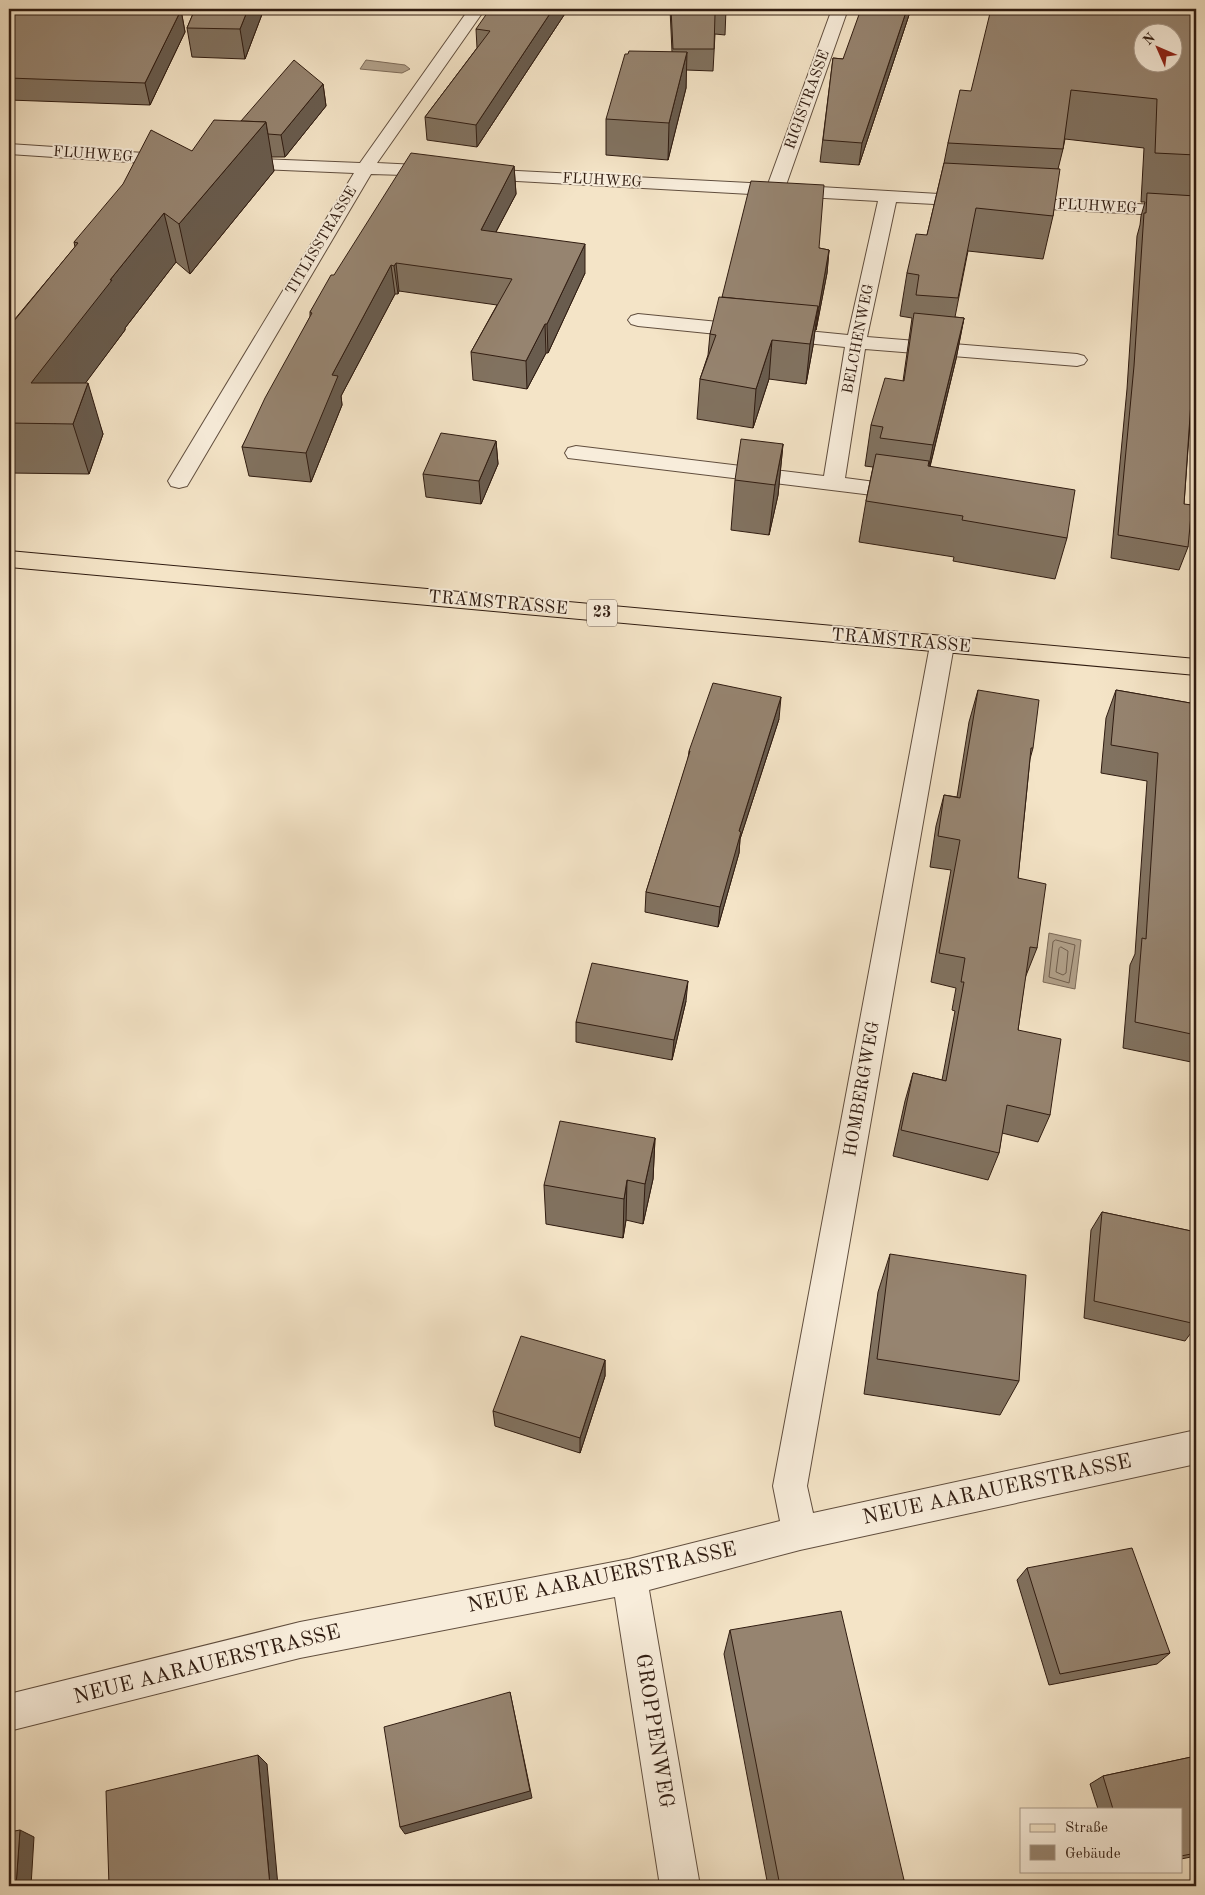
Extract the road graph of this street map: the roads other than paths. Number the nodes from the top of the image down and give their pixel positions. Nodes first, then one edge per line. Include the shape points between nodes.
1 (477, 9) edge
2 (840, 9) edge
3 (9, 149) edge
4 (163, 159) junction
5 (194, 161) edge
6 (223, 162) edge
7 (366, 167) junction
8 (152, 175) edge
9 (775, 191) junction
10 (888, 197) junction
11 (1196, 212) edge
12 (638, 320) dead end
13 (856, 342) junction
14 (1077, 360) dead end
15 (576, 453) dead end
16 (179, 481) dead end
17 (834, 482) junction
18 (930, 495) edge
19 (9, 559) edge
20 (942, 645) junction
21 (1196, 666) edge
22 (1196, 1446) edge
23 (800, 1533) junction
24 (629, 1577) junction
25 (9, 1713) edge
26 (680, 1886) edge

1 - 7 street, TITLISSTRASSE
2 - 9 street, RIGISTRASSE
3 - 4 street, FLUHWEG
4 - 5 street, FLUHWEG
4 - 8 street
6 - 7 street, FLUHWEG
7 - 9 street, FLUHWEG
7 - 16 street, TITLISSTRASSE
9 - 10 street, FLUHWEG
10 - 11 street, FLUHWEG
10 - 13 street, BELCHENWEG
12 - 13 street
13 - 14 street
13 - 17 street, BELCHENWEG
15 - 17 street
17 - 18 street
19 - 20 main road, TRAMSTRASSE / 23
20 - 21 main road, TRAMSTRASSE / 23
20 - 23 street, HOMBERGWEG via 790,1486
22 - 23 street, NEUE AARAUERSTRASSE
23 - 24 street, NEUE AARAUERSTRASSE
24 - 25 street, NEUE AARAUERSTRASSE via 300,1640
24 - 26 street, GROPPENWEG

